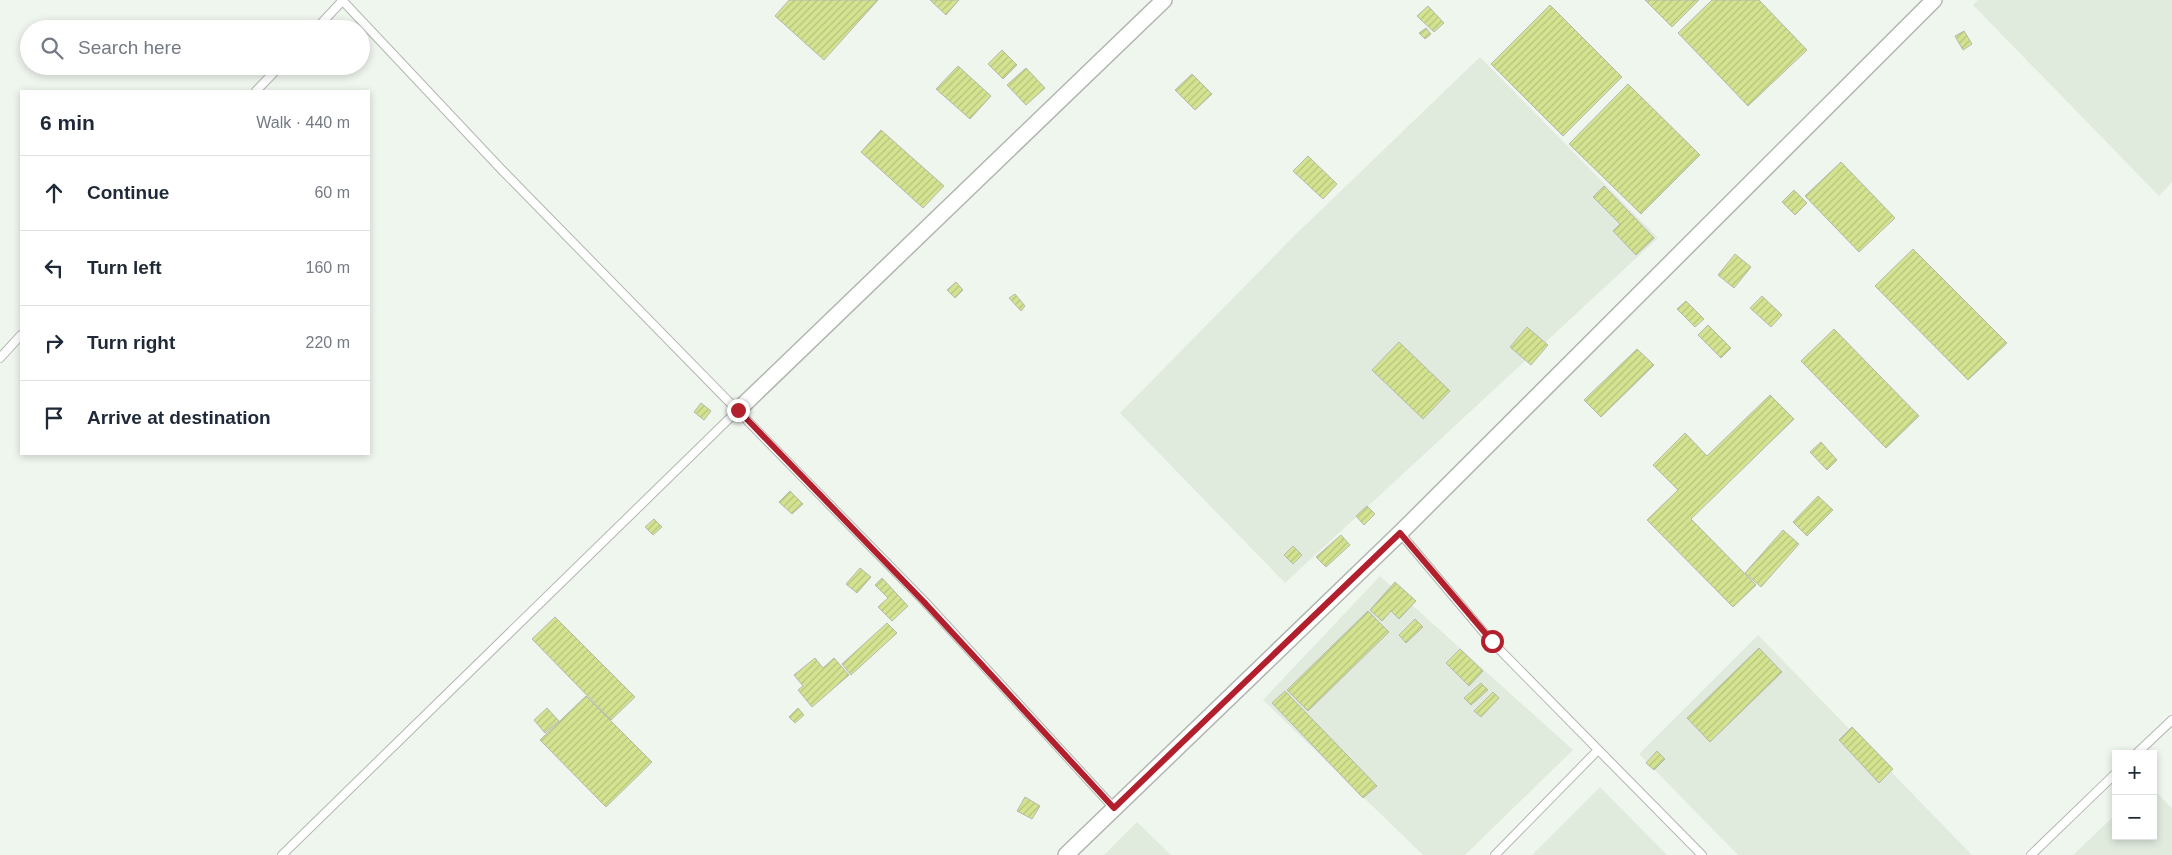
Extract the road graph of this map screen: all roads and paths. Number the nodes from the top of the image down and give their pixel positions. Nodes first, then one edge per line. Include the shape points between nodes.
1 (343, 0) edge
2 (1164, 0) edge
3 (1934, 0) edge
4 (324, 20) edge
5 (362, 20) edge
6 (370, 29) edge
7 (271, 75) edge
8 (257, 90) edge
9 (20, 336) edge
10 (0, 358) edge
11 (738, 410) junction
12 (1400, 533) junction
13 (2172, 720) edge
14 (1598, 750) junction
15 (2140, 750) edge
16 (2112, 778) edge
17 (1114, 808) junction
18 (282, 855) edge
19 (1066, 855) edge
20 (1495, 855) edge
21 (1702, 855) edge
22 (2031, 855) edge

1 - 4 lane
1 - 5 lane
2 - 11 street
3 - 12 street
6 - 11 lane via 501,169
7 - 8 lane
9 - 10 lane
11 - 17 lane via 924,602
11 - 18 lane
12 - 14 lane via 1492,641
12 - 17 street
13 - 15 lane
14 - 20 lane
14 - 21 lane
16 - 22 lane
17 - 19 street

